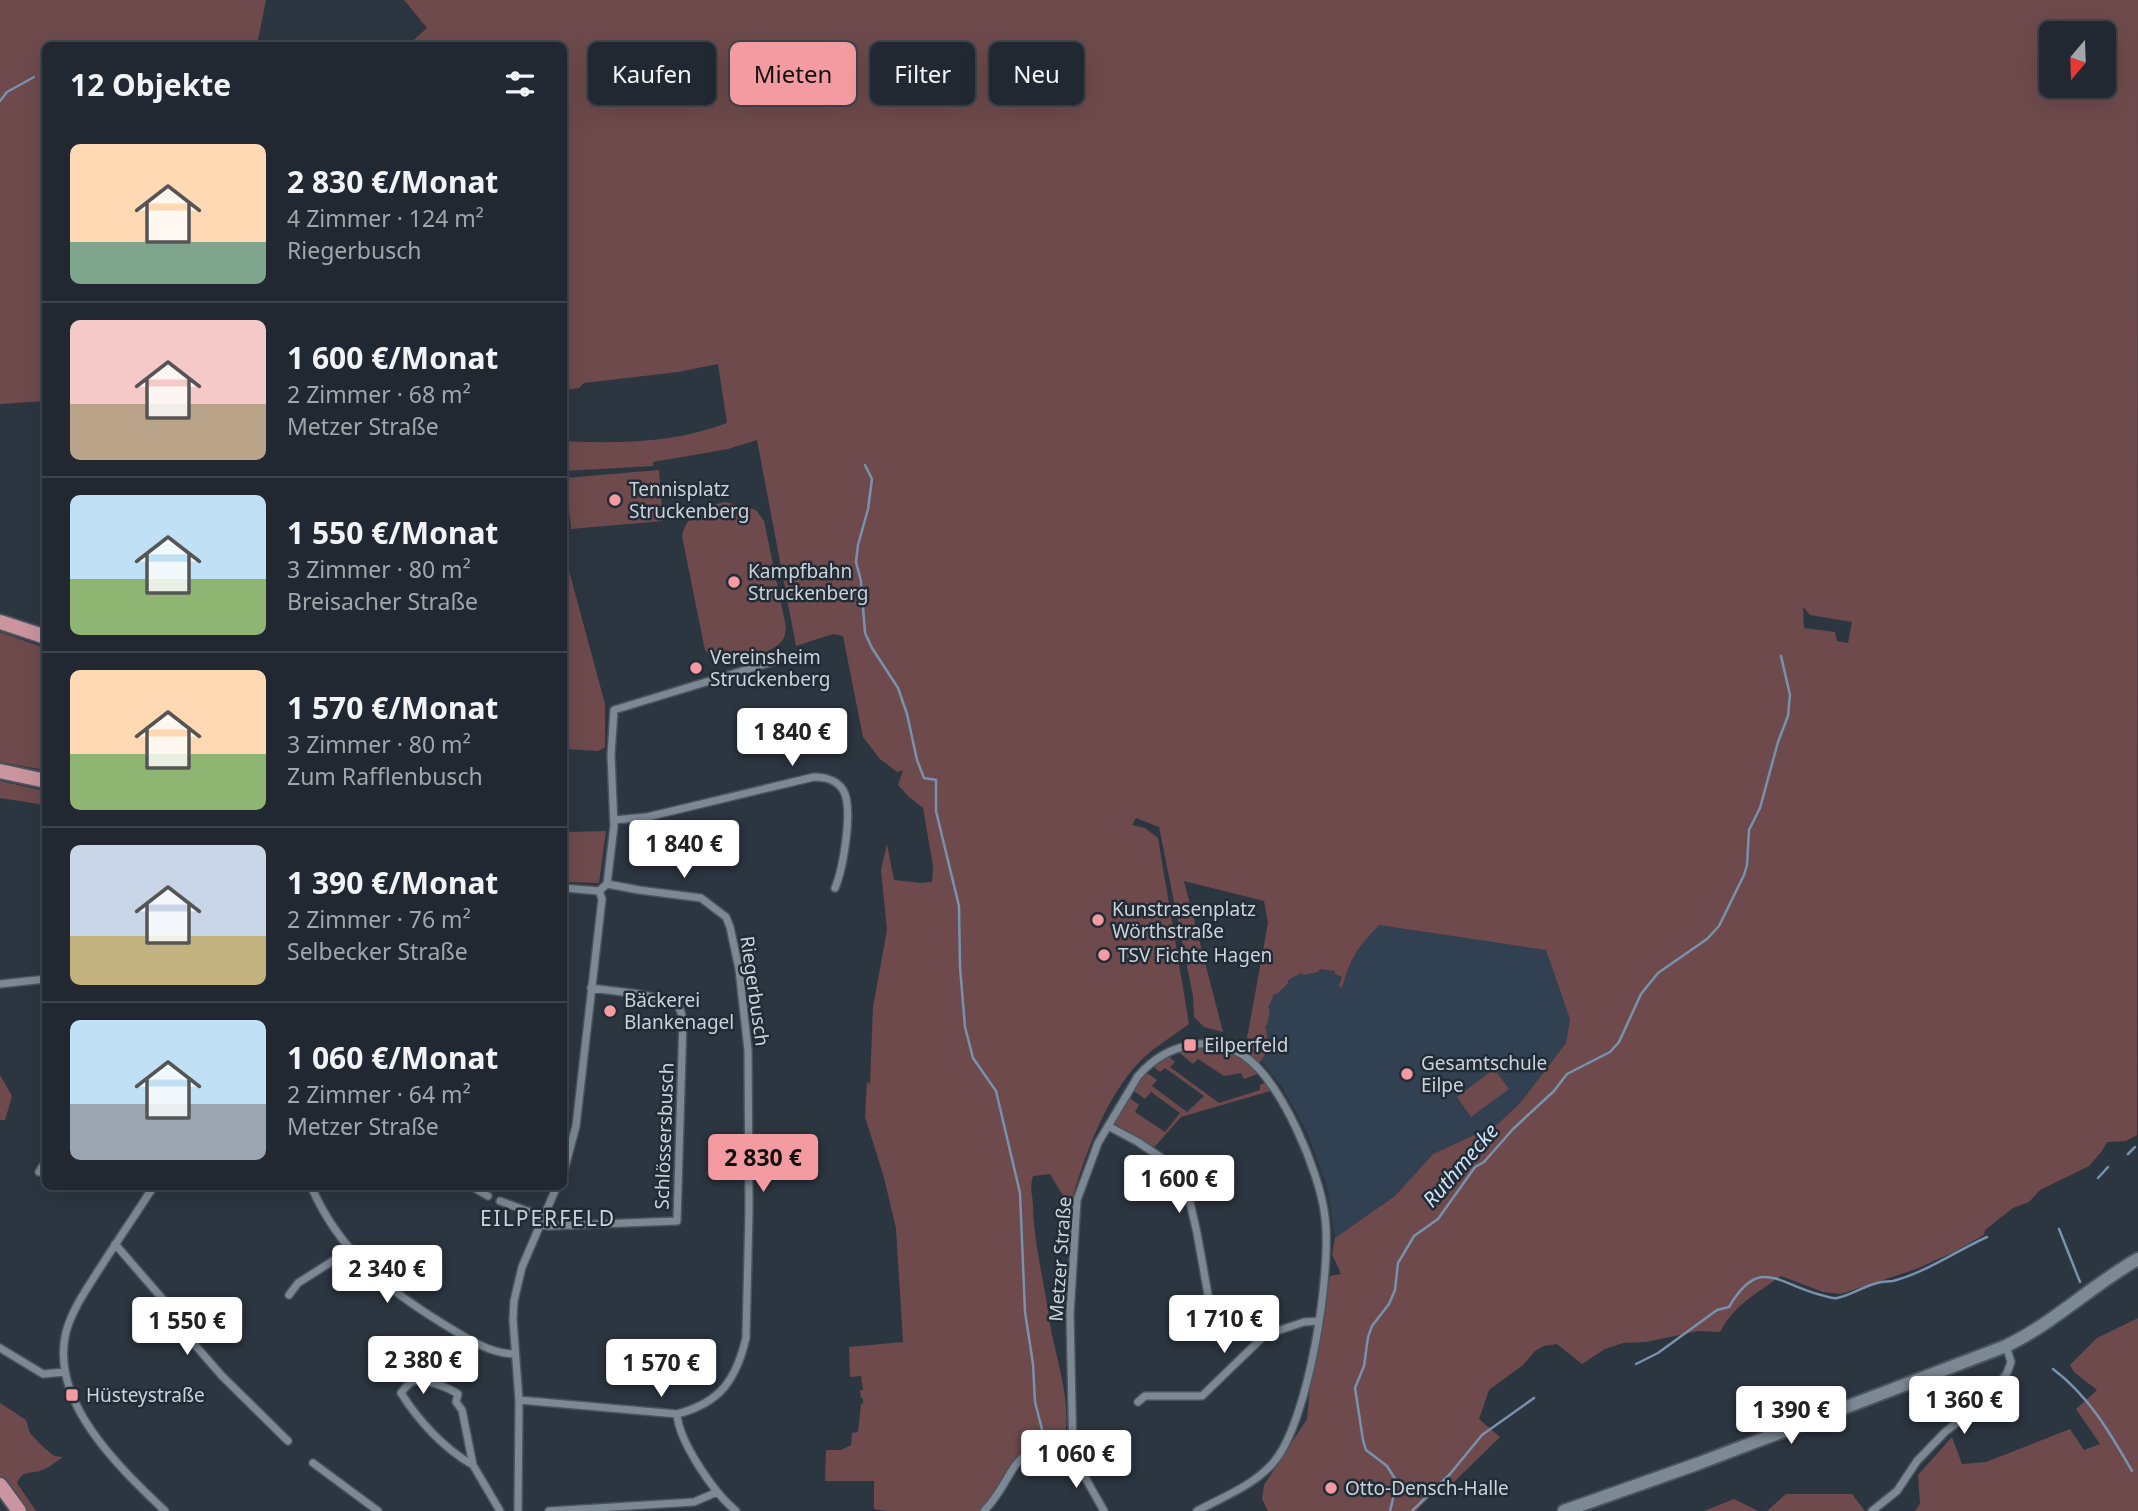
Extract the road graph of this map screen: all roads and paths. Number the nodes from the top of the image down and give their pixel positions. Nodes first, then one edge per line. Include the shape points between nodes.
1 (0, 622) edge
2 (42, 636) edge
3 (788, 657) dead end
4 (0, 771) edge
5 (42, 780) edge
6 (614, 820) junction
7 (607, 884) junction
8 (567, 888) edge
9 (835, 888) dead end
10 (599, 891) junction
11 (42, 979) edge
12 (0, 984) edge
13 (591, 988) junction
14 (1108, 1126) junction
15 (567, 1160) edge
16 (42, 1167) edge
17 (39, 1172) dead end
18 (151, 1190) edge
19 (313, 1190) edge
20 (478, 1190) edge
21 (555, 1190) edge
22 (488, 1196) dead end
23 (500, 1201) dead end
24 (542, 1220) junction
25 (115, 1244) junction
26 (350, 1250) junction
27 (2138, 1259) edge
28 (289, 1295) dead end
29 (1318, 1321) junction
30 (1214, 1328) dead end
31 (2006, 1346) junction
32 (0, 1348) edge
33 (514, 1354) junction
34 (65, 1372) junction
35 (519, 1400) junction
36 (1138, 1402) dead end
37 (677, 1414) junction
38 (288, 1441) dead end
39 (1073, 1456) junction
40 (313, 1464) dead end
41 (473, 1465) junction
42 (0, 1485) edge
43 (717, 1492) junction
44 (19, 1511) edge
45 (165, 1511) edge
46 (378, 1511) edge
47 (500, 1511) edge
48 (518, 1511) edge
49 (549, 1511) edge
50 (736, 1511) edge
51 (984, 1511) edge
52 (1104, 1511) edge
53 (1198, 1511) edge
54 (1564, 1511) edge
55 (1872, 1511) edge

1 - 2 main road
3 - 6 street via 614,710
4 - 5 main road
6 - 7 street
6 - 9 street via 647,817 814,777 834,781 843,790 848,807
7 - 10 street
7 - 37 street, Riegerbusch via 701,898 726,917 745,1010 750,1144 746,1338 739,1365 718,1395
8 - 10 street
10 - 13 street via 602,899
11 - 12 street
13 - 15 street via 576,1126
13 - 24 street, Schlössersbusch via 678,1003 683,1020 677,1221 548,1226
14 - 29 street, Metzer Straße via 1134,1081 1166,1054 1208,1043 1228,1047 1250,1060 1269,1081 1308,1154 1325,1216 1327,1263
14 - 30 street via 1166,1161 1186,1185
14 - 39 street, Metzer Straße via 1077,1200 1070,1314
16 - 17 street
18 - 25 street
19 - 26 street
20 - 22 street
21 - 24 street
23 - 24 street
24 - 33 street via 522,1267 514,1301
25 - 34 street via 66,1332
25 - 38 street via 222,1376
26 - 28 street via 298,1283
26 - 33 street via 413,1306 498,1353
27 - 31 main road
29 - 36 street via 1265,1335 1202,1396 1145,1396
29 - 53 street, Metzer Straße via 1298,1416 1280,1454 1261,1475
31 - 54 main road
31 - 55 street via 2011,1362 1990,1397 1945,1432 1897,1491
32 - 34 street via 43,1374
33 - 35 street
34 - 45 street via 88,1424
35 - 37 street
35 - 48 street
37 - 43 street via 678,1425
39 - 51 street via 1037,1449 1023,1456
39 - 52 street, Metzer Straße
40 - 46 street
41 - 41 street via 411,1409 401,1393 409,1383 446,1386 458,1394 456,1402 462,1410
41 - 47 street
42 - 44 main road
43 - 49 street via 694,1502
43 - 50 street

